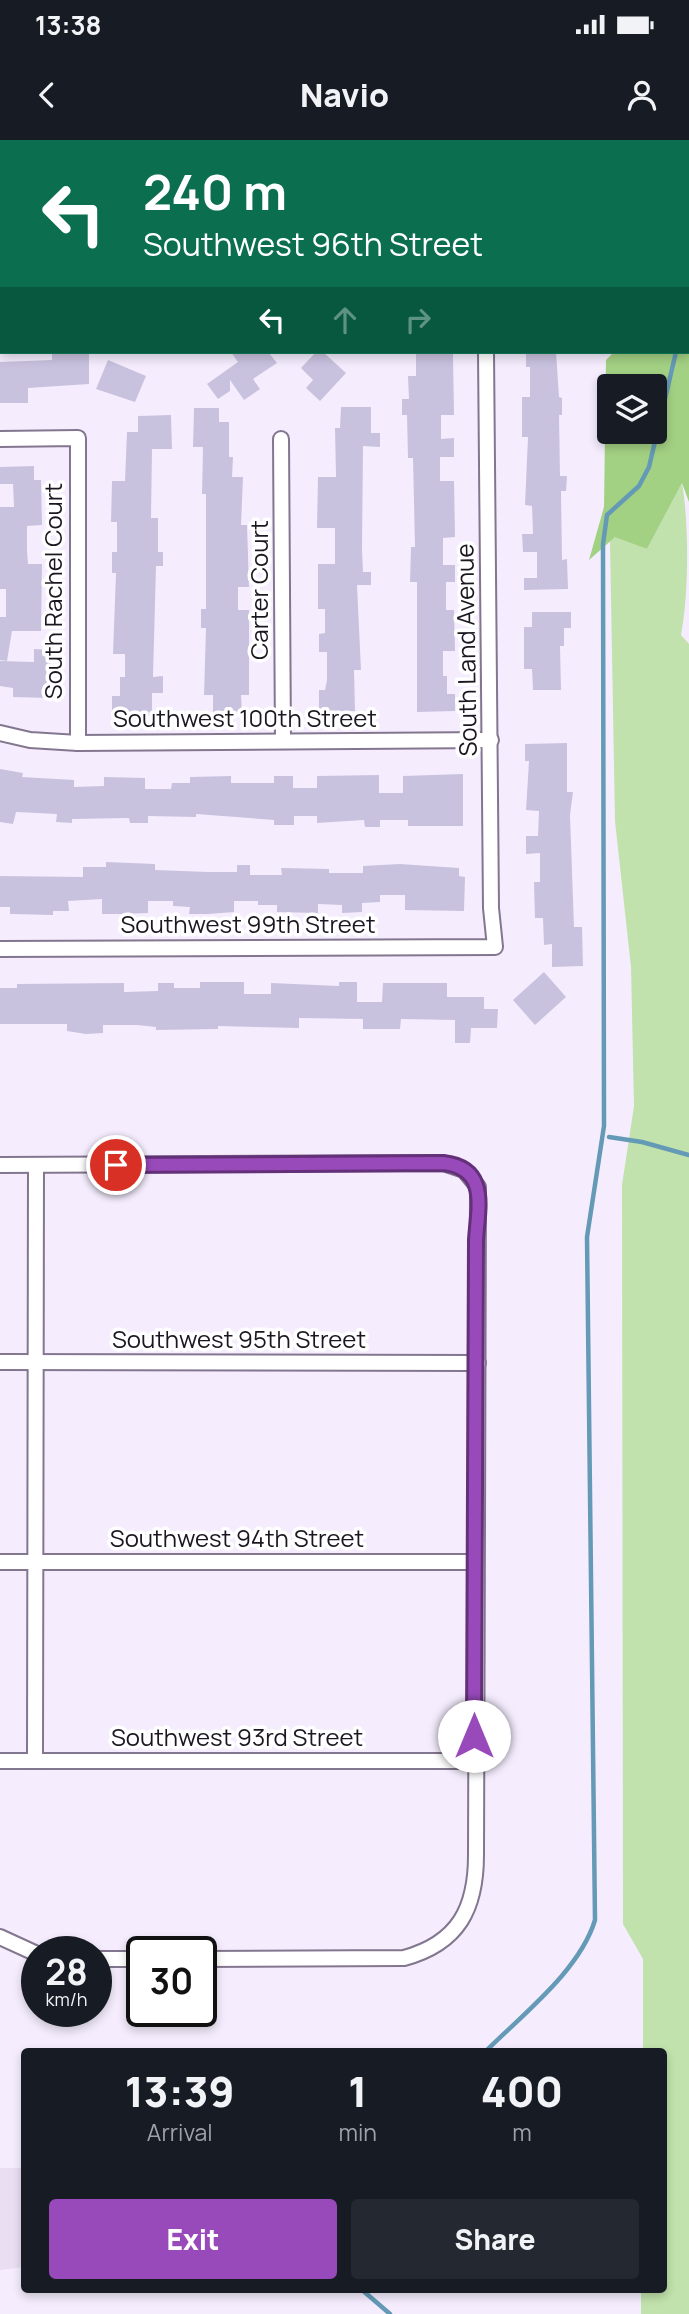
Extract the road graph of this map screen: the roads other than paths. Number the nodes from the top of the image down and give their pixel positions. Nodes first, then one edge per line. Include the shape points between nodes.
1 (486, 354) edge
2 (0, 439) edge
3 (281, 439) dead end
4 (0, 733) edge
5 (491, 740) junction
6 (283, 741) junction
7 (78, 743) junction
8 (495, 947) joint
9 (0, 948) edge
10 (0, 1165) edge
11 (36, 1165) junction
12 (0, 1362) edge
13 (37, 1362) junction
14 (478, 1363) junction
15 (0, 1562) edge
16 (35, 1562) junction
17 (475, 1562) junction
18 (0, 1760) edge
19 (35, 1760) junction
20 (474, 1761) junction
21 (0, 1937) edge
22 (21, 1947) edge
23 (217, 1959) edge

1 - 5 street, South Land Avenue
2 - 7 street, South Rachel Court via 78,438
3 - 6 street, Carter Court
4 - 7 street, Southwest 100th Street
5 - 6 street, Southwest 100th Street
5 - 8 street, South Land Avenue
6 - 7 street, Southwest 100th Street
8 - 9 street, Southwest 99th Street
10 - 11 street
11 - 13 street
11 - 14 street via 452,1164 469,1174 479,1193
12 - 13 street, Southwest 95th Street
13 - 14 street, Southwest 95th Street
13 - 16 street
14 - 17 street
15 - 16 street, Southwest 94th Street
16 - 17 street, Southwest 94th Street
16 - 19 street
17 - 20 street
18 - 19 street, Southwest 93rd Street
19 - 20 street, Southwest 93rd Street
20 - 23 street via 475,1888 465,1914 445,1939 426,1951 395,1959
21 - 22 street

